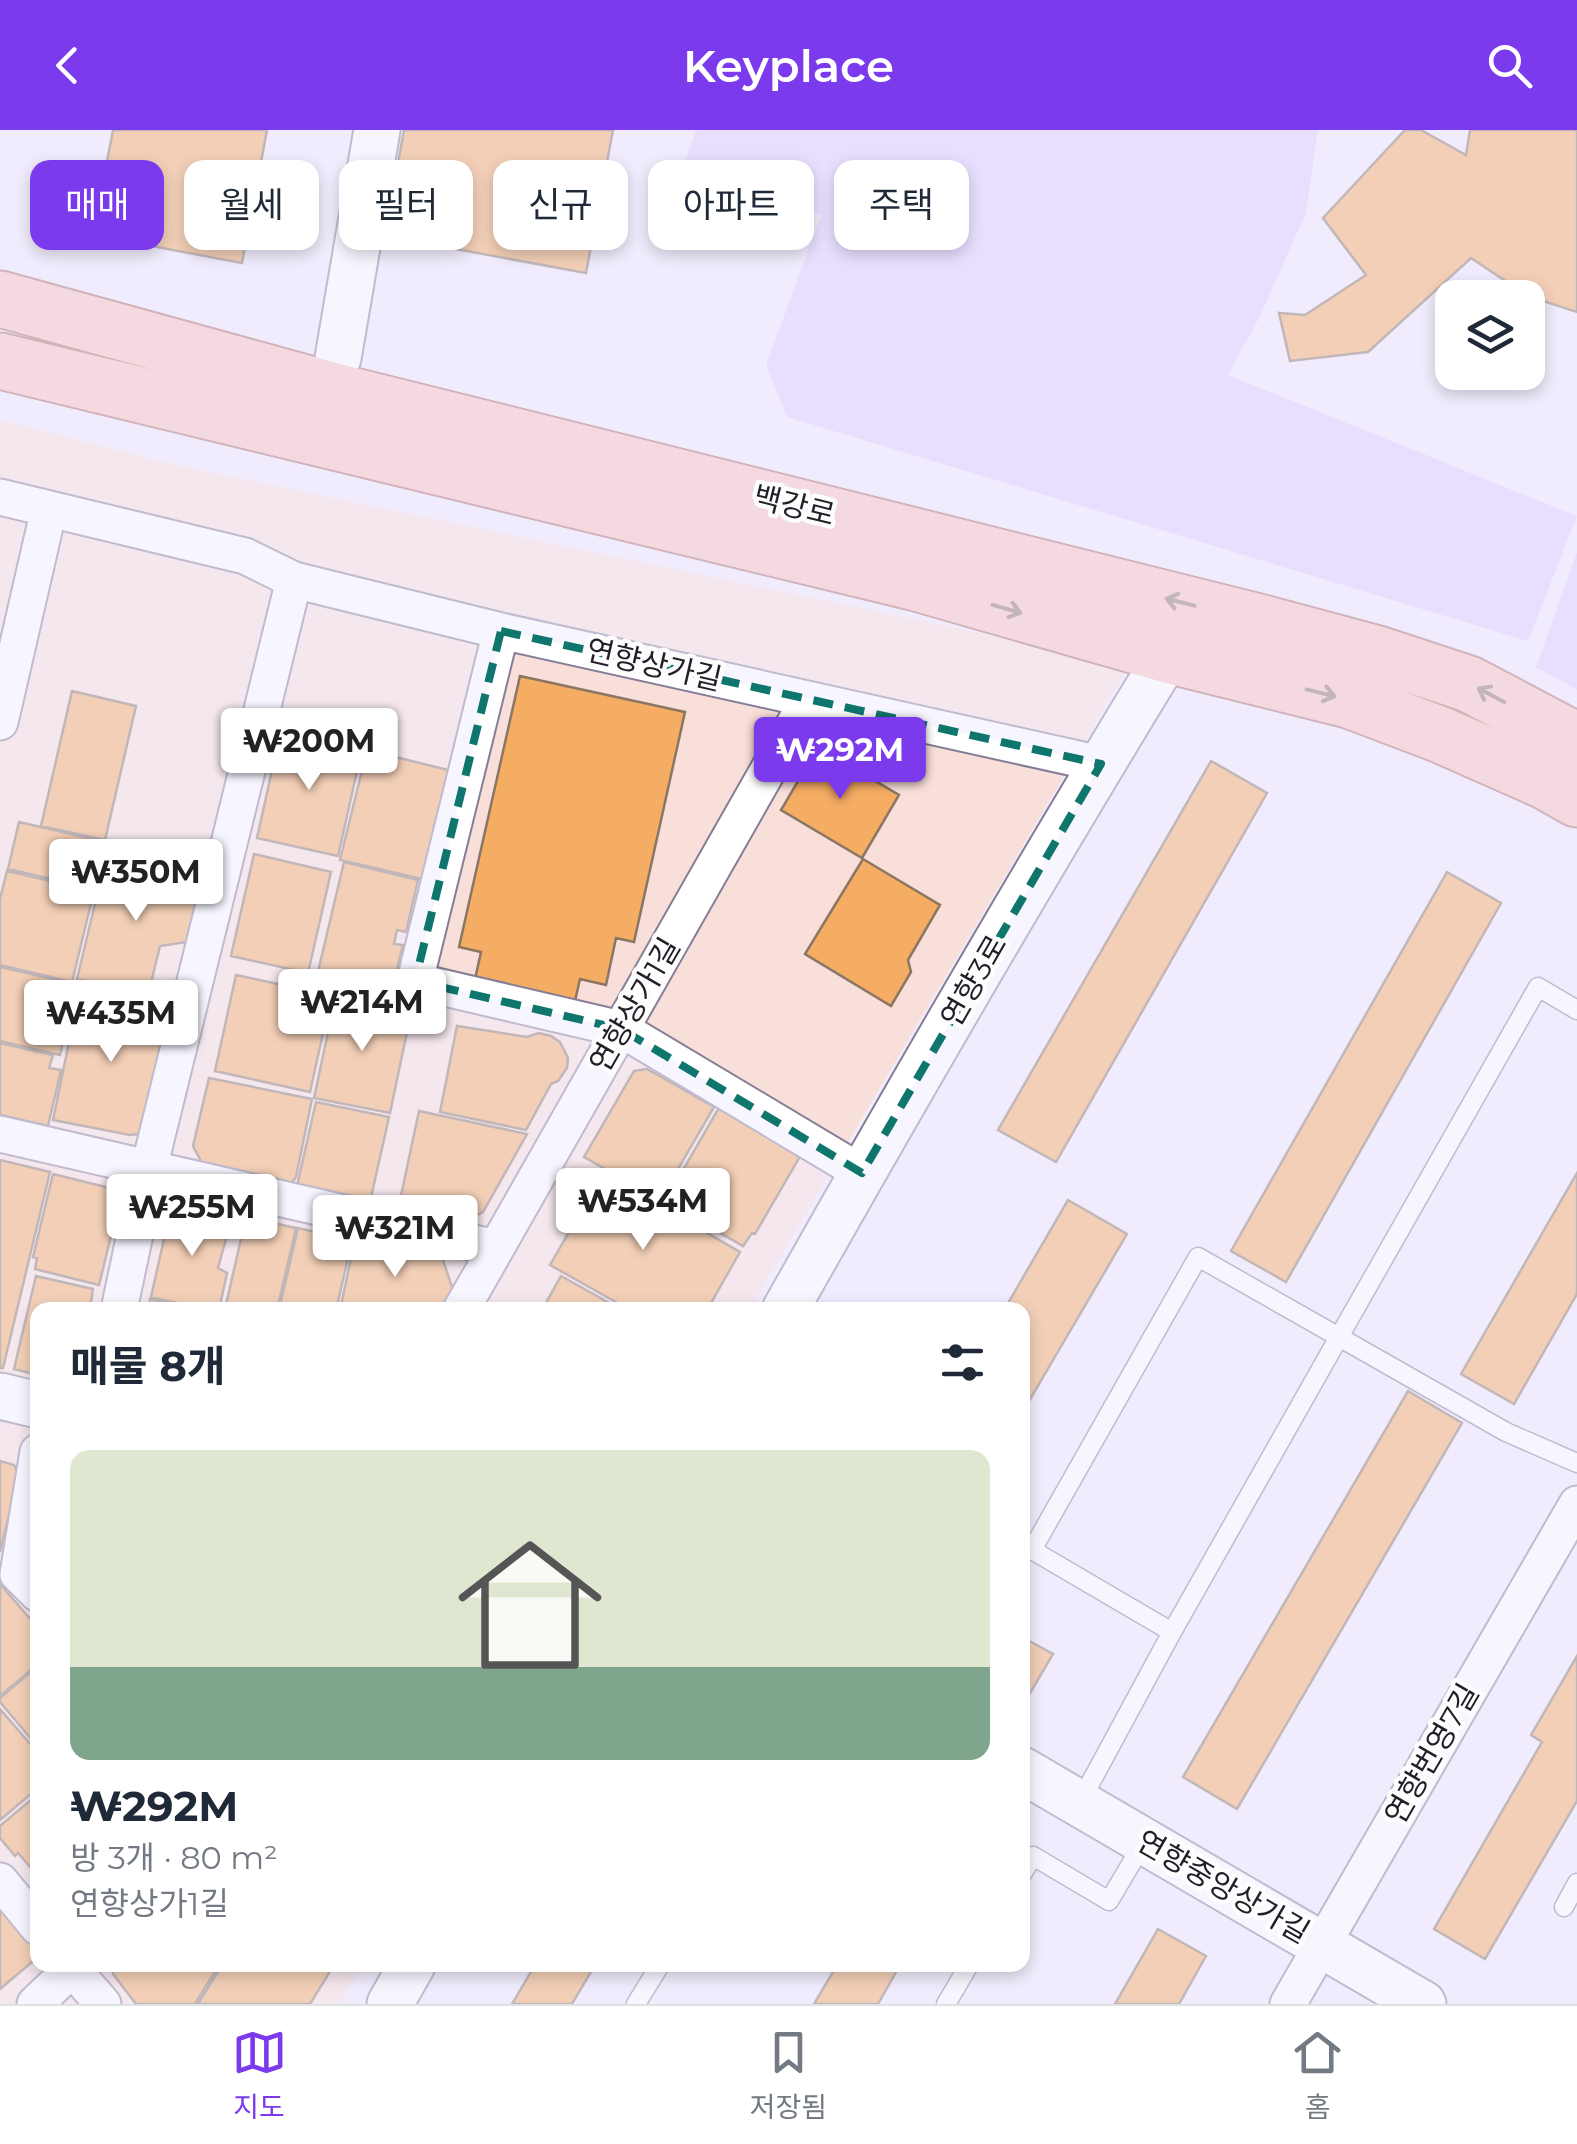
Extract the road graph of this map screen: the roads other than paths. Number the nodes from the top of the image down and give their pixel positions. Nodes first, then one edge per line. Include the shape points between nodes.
1 (377, 130) edge
2 (0, 263) edge
3 (0, 298) edge
4 (338, 358) junction
5 (0, 361) edge
6 (0, 396) edge
7 (0, 497) edge
8 (48, 508) junction
9 (919, 560) junction
10 (294, 580) junction
11 (501, 630) junction
12 (1168, 655) junction
13 (808, 700) junction
14 (0, 722) edge
15 (1577, 741) edge
16 (1101, 764) junction
17 (1577, 798) edge
18 (1577, 1010) edge
19 (621, 1029) junction
20 (0, 1134) edge
21 (149, 1168) junction
22 (862, 1173) junction
23 (496, 1248) junction
24 (121, 1302) edge
25 (466, 1302) edge
26 (790, 1302) edge
27 (1340, 1337) junction
28 (0, 1396) edge
29 (30, 1403) edge
30 (1577, 1463) edge
31 (30, 1501) edge
32 (1577, 1504) edge
33 (30, 1586) edge
34 (1172, 1632) junction
35 (1030, 1775) edge
36 (1079, 1805) junction
37 (1144, 1841) junction
38 (1030, 1861) edge
39 (0, 1882) edge
40 (1577, 1883) edge
41 (1564, 1907) dead end
42 (30, 1918) edge
43 (1322, 1945) junction
44 (67, 1972) edge
45 (78, 1972) edge
46 (408, 1972) edge
47 (656, 1972) edge
48 (965, 1972) edge
49 (35, 2004) edge
50 (103, 2004) edge
51 (390, 2004) edge
52 (636, 2004) edge
53 (946, 2004) edge
54 (1288, 2004) edge
55 (1424, 2004) edge

1 - 4 street
2 - 4 main road
3 - 9 main road, 백강로
4 - 9 main road via 847,490
5 - 9 main road, 백강로
6 - 9 main road via 484,513 817,584
7 - 8 street, 연향상가길
8 - 10 street, 연향상가길 via 245,556
8 - 14 street
9 -> 12 main road, 백강로
15 -> 9 main road, 백강로 via 1468,684 1378,654
10 - 11 street, 연향상가길
10 - 21 street
11 - 13 street, 연향상가길
11 - 19 street via 415,982
12 - 16 street, 연향3로
12 -> 17 main road, 백강로 via 1348,700
13 - 16 street, 연향상가길
13 - 19 street, 연향상가1길
16 - 22 street, 연향3로
18 - 27 lane via 1538,987
19 - 22 street
19 - 23 street, 연향상가1길
20 - 21 street
21 - 23 street
21 - 24 street
22 - 26 street, 연향3로
23 - 25 street, 연향상가1길
27 - 30 lane via 1506,1432
27 - 34 lane
27 - 34 lane via 1198,1256 1032,1550
28 - 29 street
31 - 33 street via 18,1574
32 - 43 street, 연향번영7길
34 - 36 lane
35 - 36 street, 연향중앙상가길
36 - 37 street, 연향중앙상가길
37 - 38 lane via 1109,1901 1033,1856
37 - 43 street, 연향중앙상가길
39 - 42 street
40 - 41 lane
43 - 54 street, 연향번영7길
43 - 55 street, 연향중앙상가길
44 - 49 street
45 - 50 street
46 - 51 street
47 - 52 lane
48 - 53 lane

